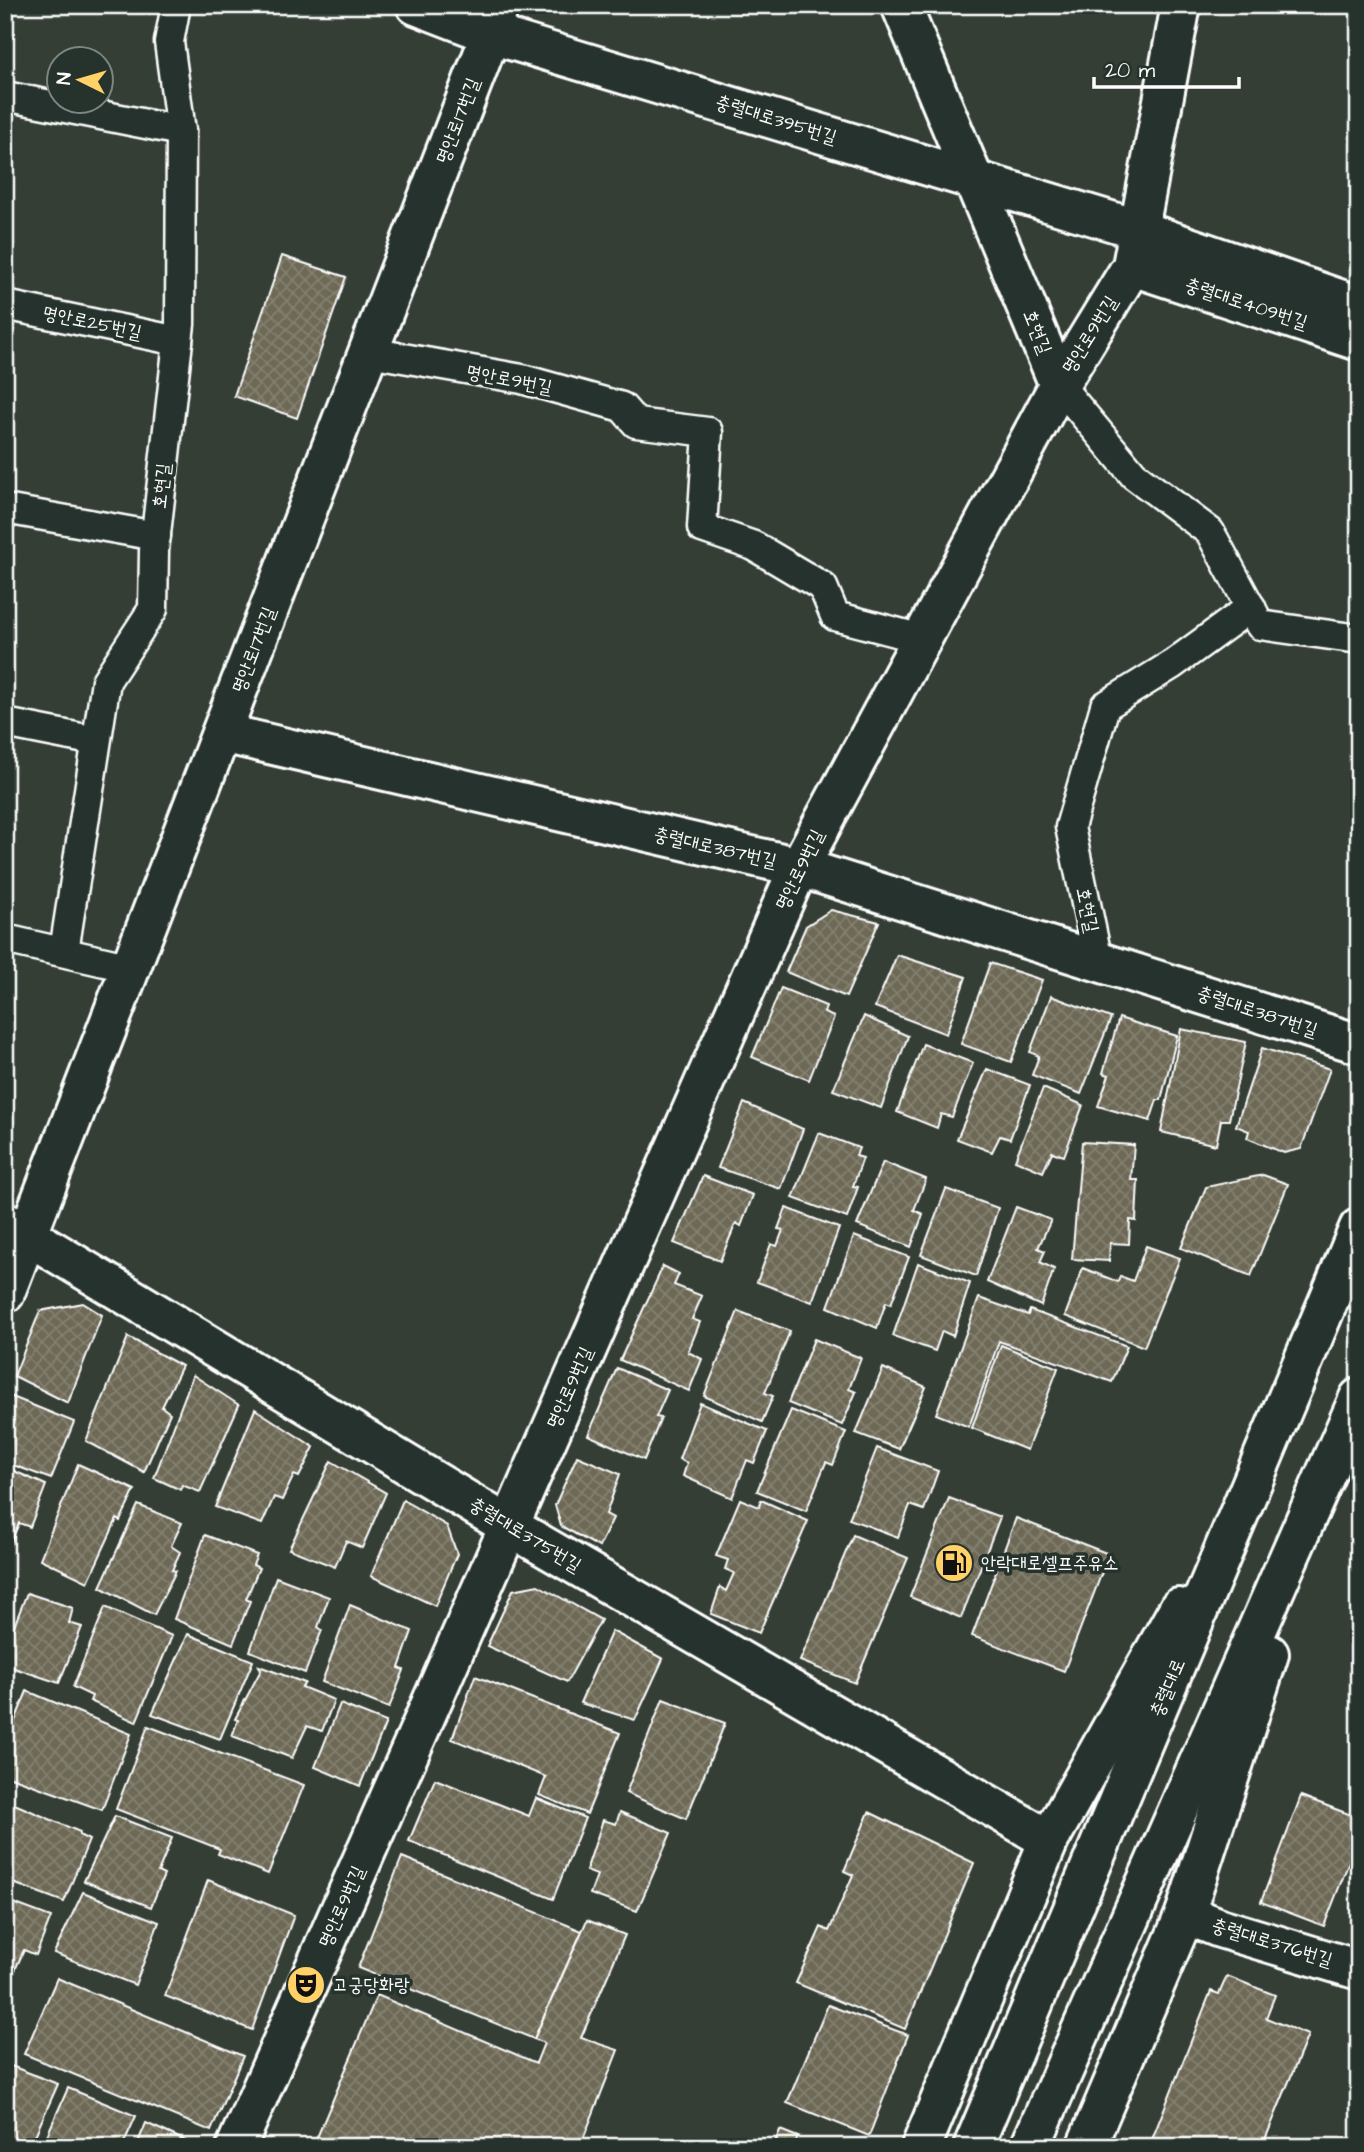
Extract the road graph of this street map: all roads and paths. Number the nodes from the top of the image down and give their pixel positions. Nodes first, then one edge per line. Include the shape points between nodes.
1 (176, 5) edge
2 (416, 5) edge
3 (901, 5) edge
4 (1181, 5) edge
5 (495, 20) edge
6 (5, 96) edge
7 (181, 131) junction
8 (974, 180) junction
9 (1135, 248) junction
10 (5, 305) edge
11 (1359, 306) edge
12 (178, 341) junction
13 (1359, 341) edge
14 (369, 352) junction
15 (1059, 385) junction
16 (5, 509) edge
17 (156, 536) junction
18 (1251, 607) junction
19 (922, 639) junction
20 (1359, 639) edge
21 (5, 723) edge
22 (222, 733) junction
23 (96, 741) junction
24 (799, 867) junction
25 (5, 939) edge
26 (64, 951) junction
27 (1098, 961) junction
28 (131, 968) junction
29 (1359, 1044) edge
30 (1359, 1228) edge
31 (16, 1229) edge
32 (5, 1293) edge
33 (1359, 1398) edge
34 (1272, 1441) junction
35 (1330, 1467) junction
36 (509, 1527) junction
37 (1049, 1840) junction
38 (1185, 1914) junction
39 (1359, 1970) edge
40 (236, 2147) edge
41 (921, 2147) edge
42 (973, 2147) edge
43 (1031, 2147) edge
44 (1086, 2147) edge

1 - 7 lane, 호현길 via 169,41
2 - 5 street, 충렬대로395번길
3 - 8 street, 호현길
4 - 9 street, 명안로9번길
5 - 8 street, 충렬대로395번길
5 - 14 street, 명안로17번길
6 - 7 lane
7 - 12 lane, 호현길
8 - 9 street, 충렬대로395번길
8 - 15 street, 호현길
9 - 11 street, 충렬대로409번길
9 - 13 street, 충렬대로409번길
9 - 15 street, 명안로9번길
10 - 12 lane, 명안로25번길
12 - 17 lane, 호현길
14 - 19 lane, 명안로9번길 via 522,379 622,407 636,423 708,432 702,528 754,546 823,587 835,615
14 - 22 street, 명안로17번길
15 - 18 lane, 호현길 via 1134,475 1210,532
15 - 19 street, 명안로9번길
16 - 17 lane
17 - 23 lane, 호현길 via 153,609 106,681
18 - 20 lane, 호현길 via 1260,625
18 - 27 lane, 호현길 via 1105,706 1070,827
19 - 24 street, 명안로9번길
21 - 23 lane
22 - 24 street, 충렬대로387번길
22 - 28 street, 명안로17번길
23 - 26 lane, 호현길
24 - 27 street, 충렬대로387번길
24 - 36 street, 명안로9번길
25 - 26 lane
26 - 28 lane
27 - 29 street, 충렬대로387번길
28 - 31 street, 명안로17번길
30 - 34 street, 충렬대로
31 - 32 street, 명안로17번길
31 - 36 street, 충렬대로375번길
33 - 35 street
34 - 37 street
34 - 42 street, 충렬대로
35 - 38 street
35 - 43 street
36 - 37 street, 충렬대로375번길
36 - 40 street, 명안로9번길
37 - 41 street
38 - 39 street, 충렬대로376번길
38 - 44 street

